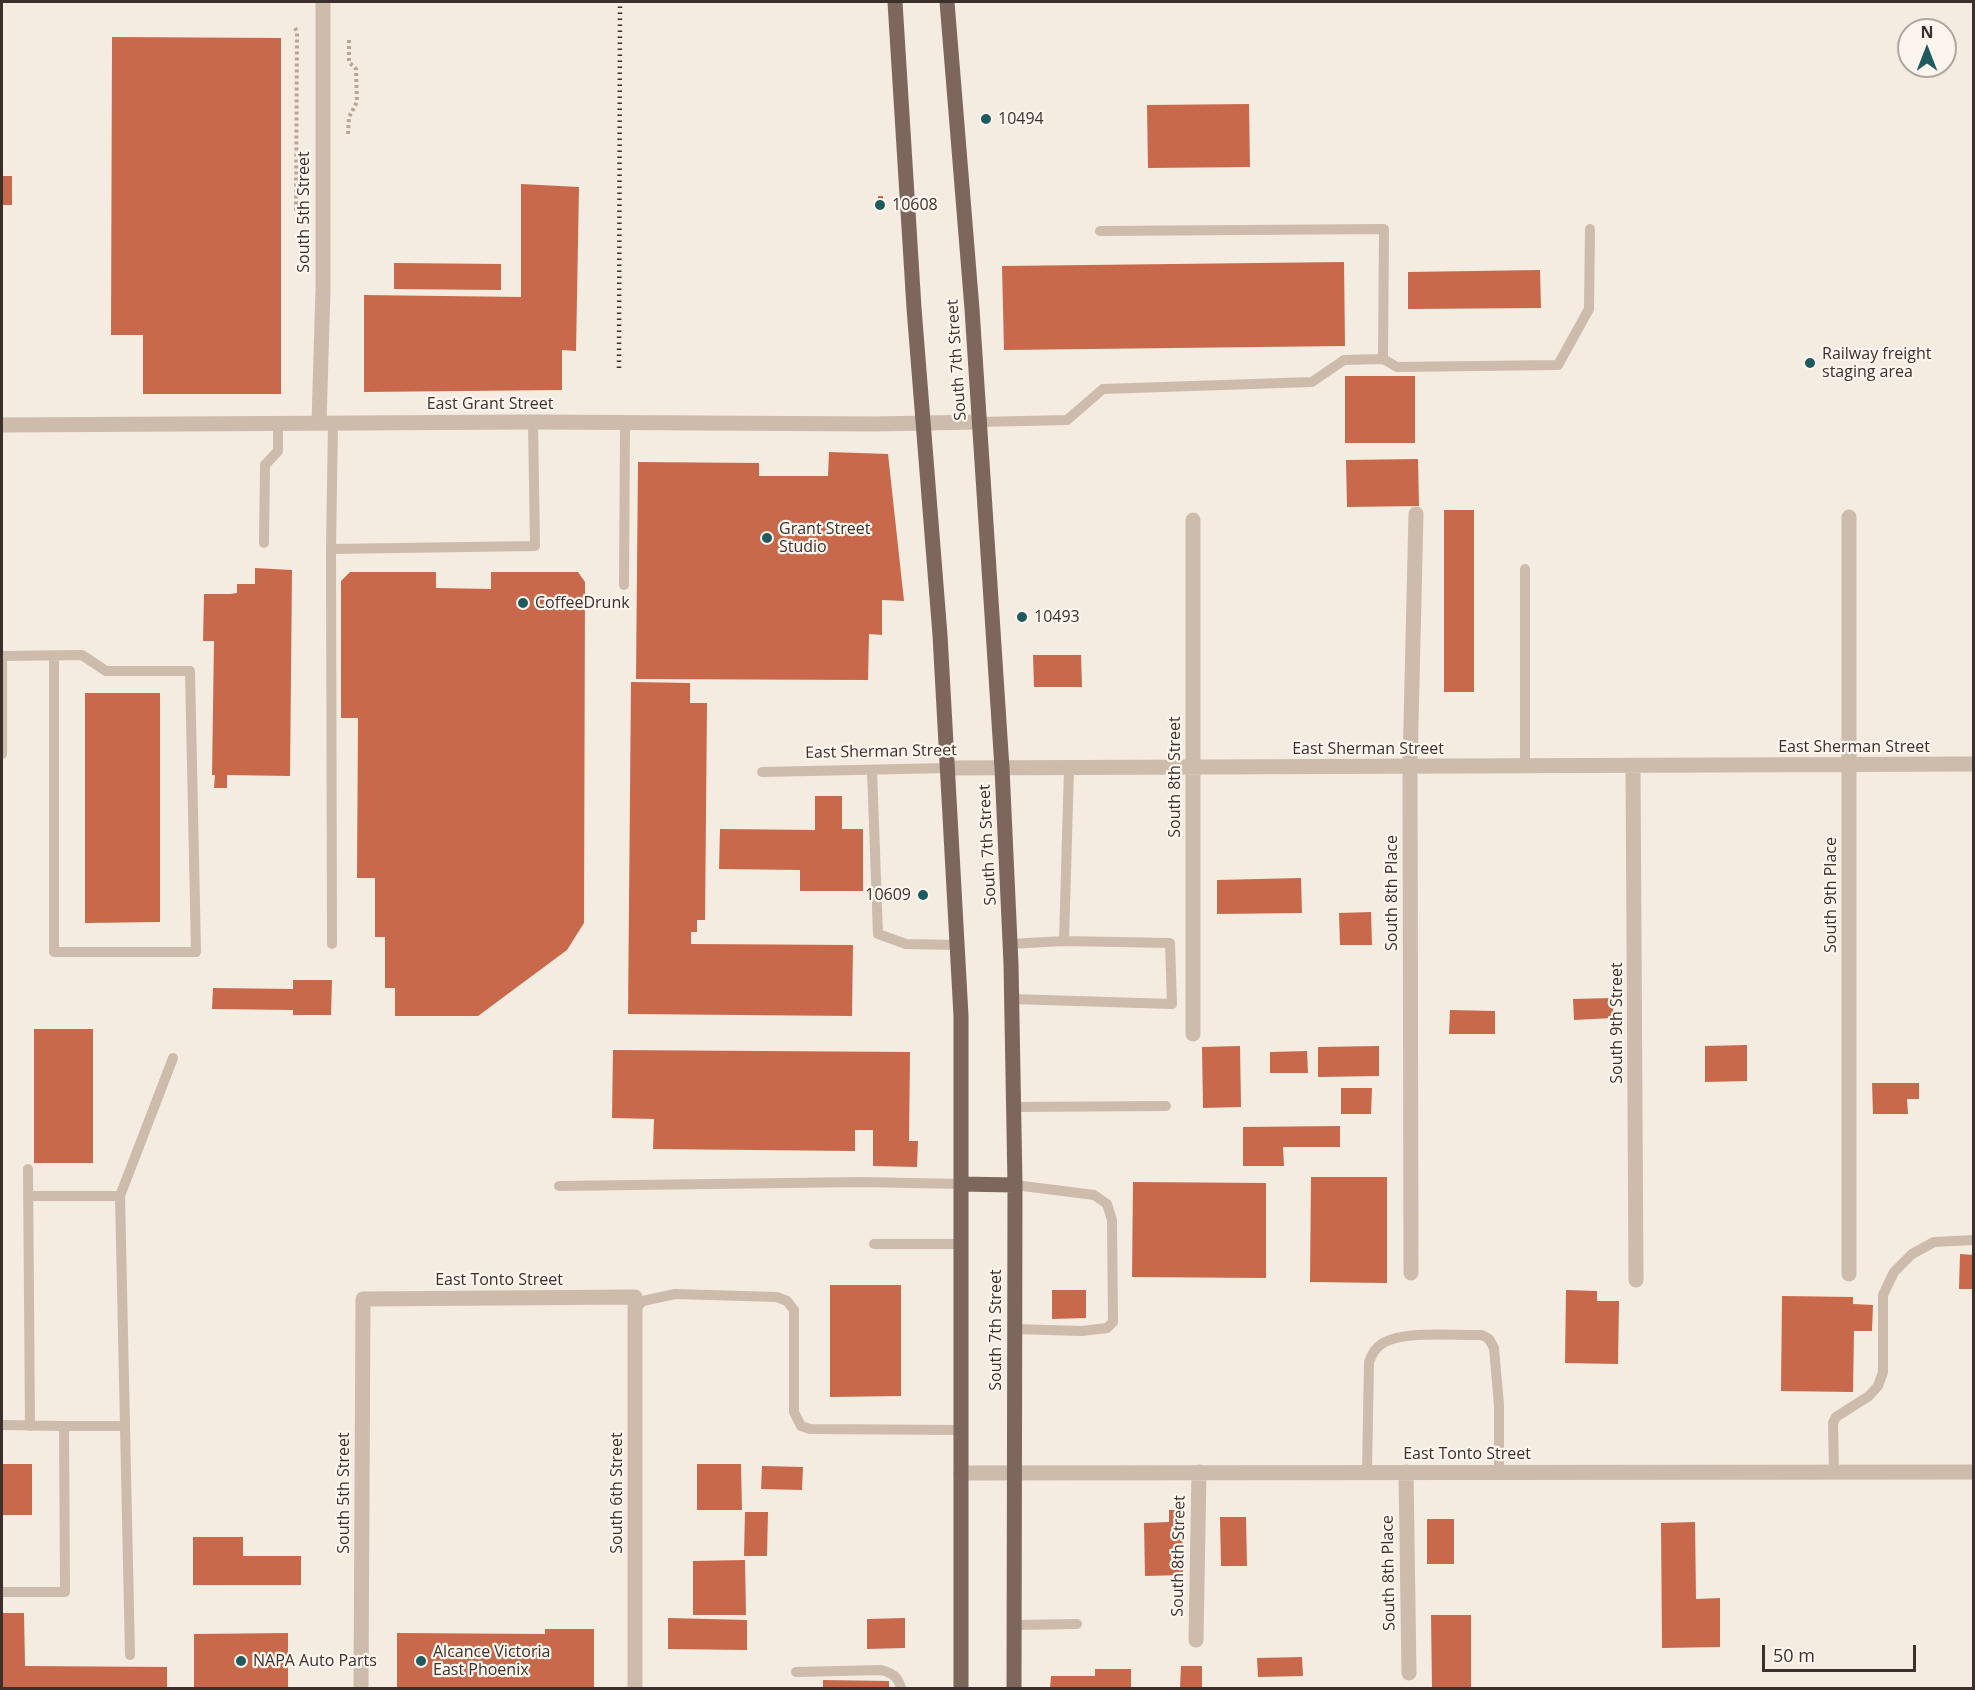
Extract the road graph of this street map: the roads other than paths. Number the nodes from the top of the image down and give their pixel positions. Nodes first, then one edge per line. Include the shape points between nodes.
1 (323, 2) edge
2 (895, 2) edge
3 (947, 2) edge
4 (1590, 229) dead end
5 (1100, 231) dead end
6 (1383, 359) junction
7 (533, 422) junction
8 (979, 422) junction
9 (278, 423) junction
10 (326, 423) junction
11 (625, 423) junction
12 (924, 423) junction
13 (2, 425) edge
14 (1416, 513) dead end
15 (1849, 517) dead end
16 (1192, 520) dead end
17 (264, 543) dead end
18 (331, 549) junction
19 (1525, 569) dead end
20 (624, 585) dead end
21 (2, 656) edge
22 (54, 656) junction
23 (2, 754) edge
24 (1974, 764) edge
25 (1849, 765) junction
26 (1410, 766) junction
27 (1526, 766) junction
28 (1633, 766) junction
29 (1192, 767) junction
30 (948, 768) junction
31 (1002, 768) junction
32 (1069, 768) junction
33 (872, 770) junction
34 (762, 772) dead end
35 (1064, 941) junction
36 (332, 944) dead end
37 (1010, 944) junction
38 (958, 945) junction
39 (1012, 999) junction
40 (1192, 1034) dead end
41 (173, 1058) dead end
42 (1166, 1106) dead end
43 (1014, 1107) junction
44 (28, 1169) dead end
45 (961, 1184) junction
46 (1015, 1185) junction
47 (559, 1186) dead end
48 (28, 1196) junction
49 (120, 1196) junction
50 (1974, 1240) edge
51 (874, 1244) dead end
52 (962, 1244) junction
53 (1411, 1272) dead end
54 (1849, 1274) dead end
55 (1636, 1280) dead end
56 (363, 1299) joint
57 (634, 1304) junction
58 (1014, 1329) junction
59 (2, 1425) edge
60 (30, 1426) junction
61 (64, 1426) junction
62 (125, 1426) junction
63 (961, 1430) junction
64 (1013, 1472) junction
65 (1199, 1472) junction
66 (1367, 1472) junction
67 (1406, 1472) junction
68 (1499, 1472) junction
69 (1834, 1472) junction
70 (1974, 1472) edge
71 (961, 1473) junction
72 (2, 1592) edge
73 (1077, 1624) dead end
74 (1014, 1625) junction
75 (1196, 1640) dead end
76 (130, 1655) dead end
77 (796, 1672) dead end
78 (1409, 1673) dead end
79 (361, 1689) edge
80 (635, 1689) edge
81 (901, 1689) edge
82 (961, 1689) edge
83 (1014, 1689) edge

1 - 10 street, South 5th Street
2 - 12 main road
3 - 8 main road, South 7th Street
4 - 6 lane via 1589,309 1558,365 1397,367
5 - 6 lane via 1384,229
6 - 8 lane via 1344,360 1312,382 1102,389 1067,420
7 - 10 street, East Grant Street
7 - 11 street, East Grant Street
7 - 18 lane via 535,546
8 - 12 street, East Grant Street
8 - 31 main road, South 7th Street
9 - 10 street, East Grant Street
9 - 13 street, East Grant Street
9 - 17 lane via 278,451 265,465
10 - 18 lane
11 - 12 street, East Grant Street
11 - 20 lane
12 - 30 main road
14 - 26 street, South 8th Place
15 - 25 street, South 9th Place
16 - 29 street, South 8th Street
18 - 36 lane
19 - 27 lane
21 - 22 lane
21 - 23 lane
22 - 22 lane via 82,655 106,671 190,671 196,951 54,952
24 - 25 street, East Sherman Street
25 - 28 street, East Sherman Street
25 - 54 street, South 9th Place
26 - 27 street, East Sherman Street
26 - 29 street, East Sherman Street
26 - 53 street, South 8th Place
27 - 28 street, East Sherman Street
28 - 55 street, South 9th Street
29 - 32 street, East Sherman Street
29 - 40 street, South 8th Street
30 - 31 street, East Sherman Street
30 - 33 lane, East Sherman Street
30 - 38 main road
31 - 32 street, East Sherman Street
31 - 37 main road, South 7th Street
32 - 35 lane
33 - 34 lane, East Sherman Street
33 - 38 lane via 878,934 906,944
35 - 37 lane
35 - 39 lane via 1170,943 1172,1004
37 - 39 main road, South 7th Street
38 - 45 main road
39 - 43 main road, South 7th Street
41 - 49 lane
42 - 43 lane
43 - 46 main road, South 7th Street
44 - 48 lane
45 - 46 main road
45 - 47 lane
45 - 52 main road
46 - 58 main road, South 7th Street
46 - 58 lane via 1094,1195 1107,1204 1112,1220 1113,1322 1107,1328 1082,1331
48 - 49 lane
48 - 60 lane
49 - 62 lane
50 - 69 lane via 1934,1242 1912,1254 1894,1272 1883,1295 1882,1372 1878,1386 1833,1422
51 - 52 lane
52 - 63 main road
56 - 57 street, East Tonto Street
56 - 79 street, South 5th Street
57 - 63 lane via 675,1294 777,1297 795,1310 794,1412 801,1426
57 - 80 street, South 6th Street
58 - 64 main road, South 7th Street
59 - 60 lane
60 - 61 lane
61 - 62 lane
61 - 72 lane via 65,1592
62 - 76 lane
63 - 71 main road
64 - 65 street, East Tonto Street
64 - 71 street, East Tonto Street
64 - 74 main road, South 7th Street
65 - 66 street, East Tonto Street
65 - 75 street, South 8th Street
66 - 67 street, East Tonto Street
66 - 68 lane via 1369,1362 1374,1351 1383,1343 1408,1336 1482,1335 1494,1348
67 - 68 street, East Tonto Street
67 - 78 street, South 8th Place
68 - 69 street, East Tonto Street
69 - 70 street, East Tonto Street
71 - 82 main road
73 - 74 lane
74 - 83 main road, South 7th Street
77 - 81 lane via 881,1670 896,1677

